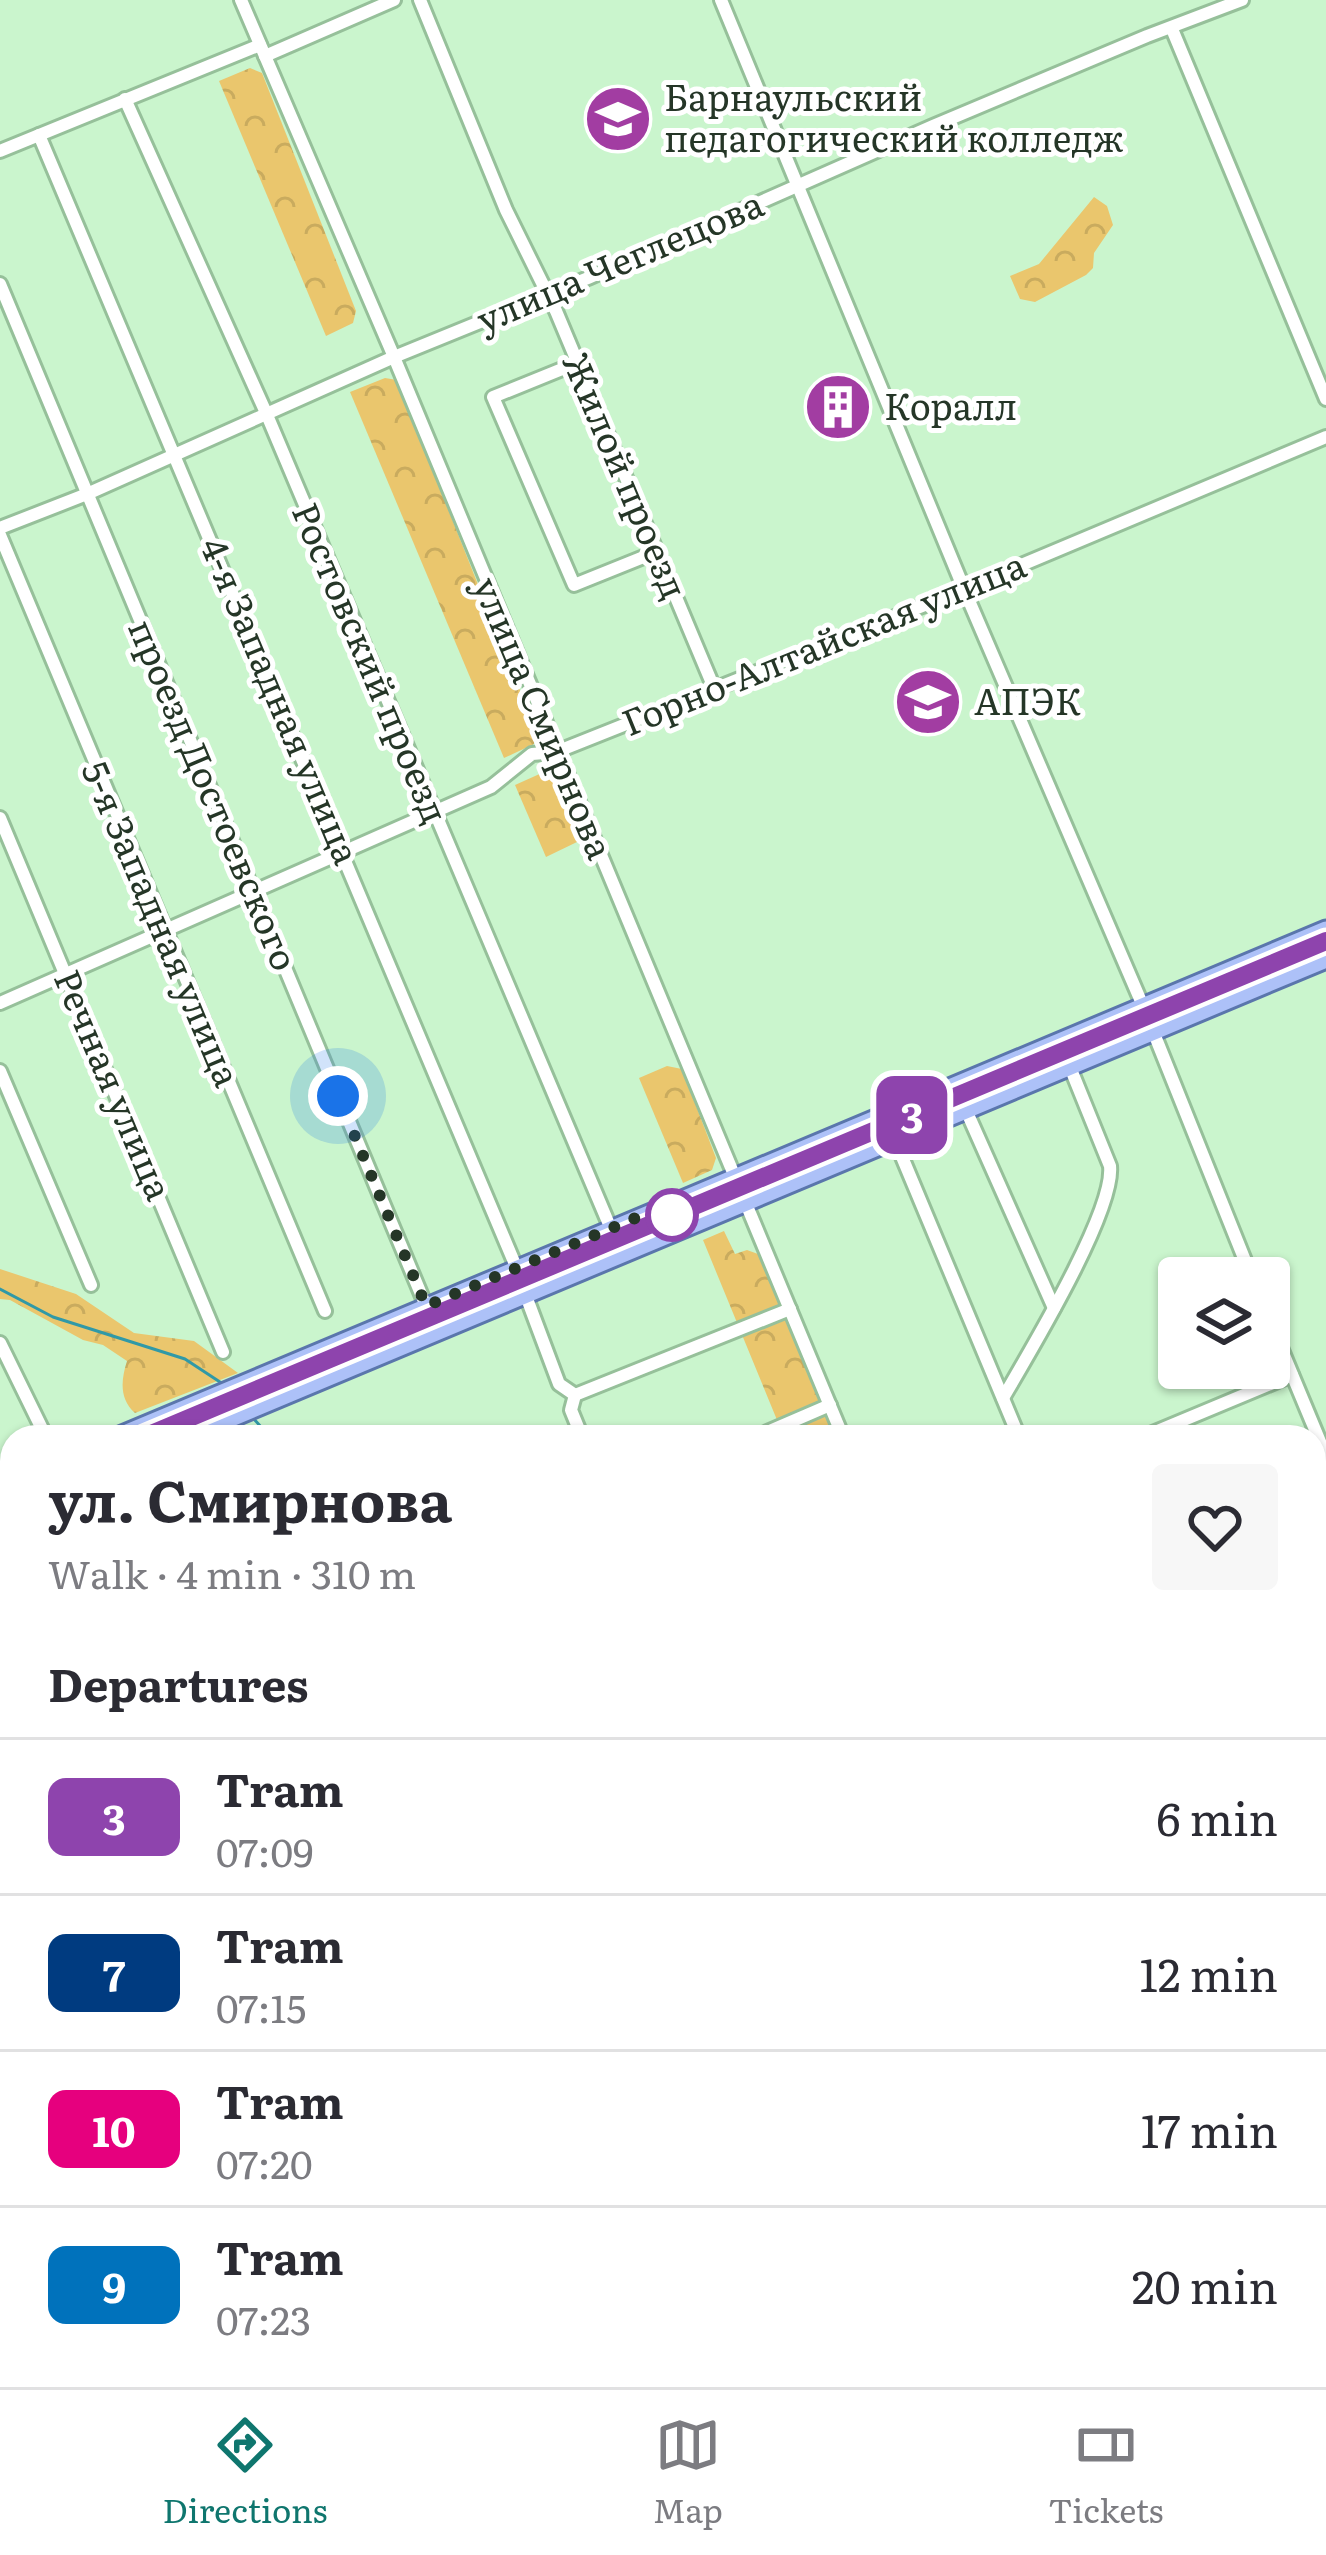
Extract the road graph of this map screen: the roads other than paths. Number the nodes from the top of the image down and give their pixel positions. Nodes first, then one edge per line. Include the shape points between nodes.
1 (241, 0) edge
2 (394, 0) edge
3 (420, 0) edge
4 (721, 0) edge
5 (1242, 0) edge
6 (1172, 29) junction
7 (262, 51) junction
8 (125, 99) junction
9 (40, 135) junction
10 (0, 151) edge
11 (798, 186) junction
12 (0, 284) edge
13 (547, 295) junction
14 (394, 357) junction
15 (577, 363) junction
16 (1326, 399) edge
17 (267, 416) junction
18 (1326, 436) edge
19 (176, 455) junction
20 (88, 494) junction
21 (0, 532) edge
22 (656, 552) junction
23 (964, 589) junction
24 (714, 688) junction
25 (556, 752) junction
26 (431, 811) junction
27 (0, 818) edge
28 (345, 852) junction
29 (253, 892) junction
30 (162, 929) junction
31 (1326, 929) edge
32 (1326, 960) edge
33 (66, 971) junction
34 (0, 1003) edge
35 (1143, 1006) junction
36 (1153, 1033) junction
37 (1070, 1067) junction
38 (0, 1070) edge
39 (966, 1110) junction
40 (895, 1140) junction
41 (736, 1177) junction
42 (748, 1203) junction
43 (610, 1229) junction
44 (1244, 1257) edge
45 (517, 1268) junction
46 (91, 1285) dead end
47 (526, 1296) junction
48 (426, 1306) junction
49 (1054, 1308) junction
50 (790, 1309) junction
51 (326, 1311) dead end
52 (0, 1343) edge
53 (224, 1352) dead end
54 (1290, 1370) edge
55 (1292, 1375) junction
56 (575, 1395) junction
57 (1003, 1398) junction
58 (830, 1405) junction
59 (40, 1425) edge
60 (143, 1425) edge
61 (217, 1425) edge
62 (577, 1425) edge
63 (784, 1425) edge
64 (838, 1425) edge
65 (1014, 1425) edge
66 (1172, 1425) edge
67 (1313, 1425) edge

1 - 7 street, улица Смирнова
2 - 7 street
3 - 13 street, Жилой проезд
4 - 11 street
5 - 6 street, улица Чеглецова
6 - 11 street, улица Чеглецова
6 - 16 street
7 - 8 street
7 - 14 street, улица Смирнова
8 - 9 street
8 - 17 street, Ростовский проезд
9 - 10 street
9 - 19 street, 4-я Западная улица
11 - 13 street, улица Чеглецова
11 - 23 street
12 - 20 street, проезд Достоевского
13 - 14 street, улица Чеглецова
13 - 15 street, Жилой проезд
14 - 17 street, улица Чеглецова
14 - 25 street, улица Смирнова
15 - 22 street, Жилой проезд
15 - 22 street via 493,397 574,585
17 - 19 street, улица Чеглецова
17 - 26 street, Ростовский проезд
18 - 23 street, Горно-Алтайская улица
19 - 20 street, улица Чеглецова
19 - 28 street, 4-я Западная улица
20 - 21 street, улица Чеглецова
20 - 29 street, проезд Достоевского
21 - 30 street, 5-я Западная улица
22 - 24 street, Жилой проезд
23 - 24 street, Горно-Алтайская улица
23 - 35 street
24 - 25 street, Горно-Алтайская улица
25 - 26 street, Горно-Алтайская улица via 532,754 491,787
25 - 41 street, улица Смирнова
26 - 28 street, Горно-Алтайская улица
26 - 43 street, Ростовский проезд
27 - 33 street, Речная улица
28 - 29 street, Горно-Алтайская улица
28 - 45 street, 4-я Западная улица
29 - 30 street, Горно-Алтайская улица
29 - 48 street, проезд Достоевского
30 - 33 street, Горно-Алтайская улица
30 - 51 street, 5-я Западная улица
31 - 35 main road
32 - 36 main road
33 - 34 street, Горно-Алтайская улица
33 - 53 street, Речная улица
35 - 36 street
35 - 41 main road
36 - 37 main road
36 - 44 street
37 - 39 main road
37 - 49 street via 1112,1178
38 - 46 street
39 - 40 main road
39 - 49 street
40 - 42 main road
40 - 57 street
41 - 42 street, улица Смирнова
41 - 43 main road
42 - 47 main road
42 - 50 street, улица Смирнова
43 - 45 main road
45 - 48 main road
47 - 56 street via 559,1384
47 - 61 main road
48 - 60 main road
49 - 57 street
50 - 56 street
50 - 58 street, улица Смирнова
52 - 59 street
54 - 55 street
55 - 66 street
55 - 67 street
56 - 62 street
57 - 65 street
58 - 63 street
58 - 64 street, улица Смирнова

